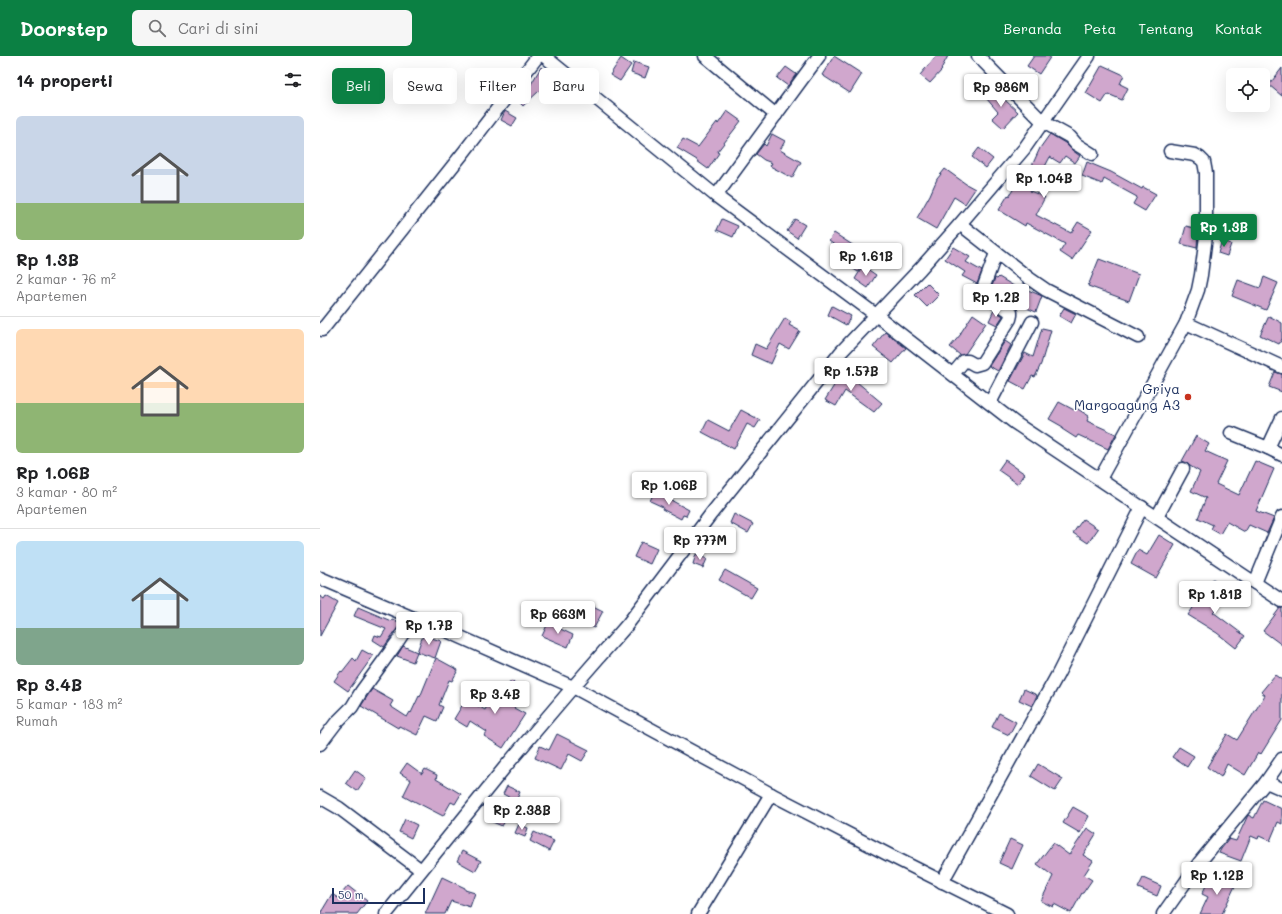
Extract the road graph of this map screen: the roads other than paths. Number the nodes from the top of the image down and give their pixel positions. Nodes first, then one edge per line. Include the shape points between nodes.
1 (538, 56) edge
2 (544, 56) edge
3 (705, 56) edge
4 (819, 56) edge
5 (978, 56) edge
6 (1089, 56) edge
7 (776, 115) junction
8 (1043, 122) junction
9 (1170, 151) dead end
10 (1092, 154) dead end
11 (716, 196) junction
12 (960, 224) junction
13 (996, 253) junction
14 (876, 315) junction
15 (1032, 322) dead end
16 (1186, 323) junction
17 (321, 330) edge
18 (1138, 337) dead end
19 (1282, 367) edge
20 (953, 374) junction
21 (990, 404) junction
22 (1282, 418) edge
23 (1231, 433) dead end
24 (1268, 448) junction
25 (1282, 455) edge
26 (1183, 470) dead end
27 (1100, 479) junction
28 (1142, 507) junction
29 (1157, 516) junction
30 (1282, 517) edge
31 (320, 578) edge
32 (1255, 582) junction
33 (1282, 601) edge
34 (413, 618) junction
35 (572, 687) junction
36 (320, 744) edge
37 (1282, 759) edge
38 (1266, 782) junction
39 (1282, 790) edge
40 (771, 794) junction
41 (320, 797) edge
42 (421, 870) junction
43 (942, 882) junction
44 (386, 914) edge
45 (698, 914) edge
46 (1007, 914) edge
47 (1163, 914) edge

1 - 17 street
2 - 11 street
3 - 7 street
4 - 7 street
5 - 8 street
6 - 8 street
7 - 11 street
8 - 10 street via 1070,137
8 - 12 street via 1024,149
9 - 16 street via 1196,155 1204,162 1206,173 1206,236 1203,264 1198,290
11 - 14 street
12 - 13 street
12 - 14 street
13 - 18 street via 1046,290
13 - 20 street via 983,292 1012,315 982,363 976,365 964,361
14 - 20 street
14 - 35 street via 841,352 711,514 627,626
15 - 21 street
16 - 19 street
16 - 27 street
20 - 21 street
21 - 27 street
22 - 24 street
23 - 24 street
24 - 25 street
26 - 29 street
27 - 28 street
28 - 29 street
28 - 43 street via 1058,674
29 - 32 street
30 - 32 street
31 - 34 street
32 - 33 street
34 - 35 street
34 - 36 street via 352,706
35 - 40 street
35 - 42 street
37 - 38 street
38 - 39 street
38 - 47 street via 1199,863
40 - 43 street
40 - 45 street
41 - 42 street via 339,808
42 - 44 street
43 - 46 street

